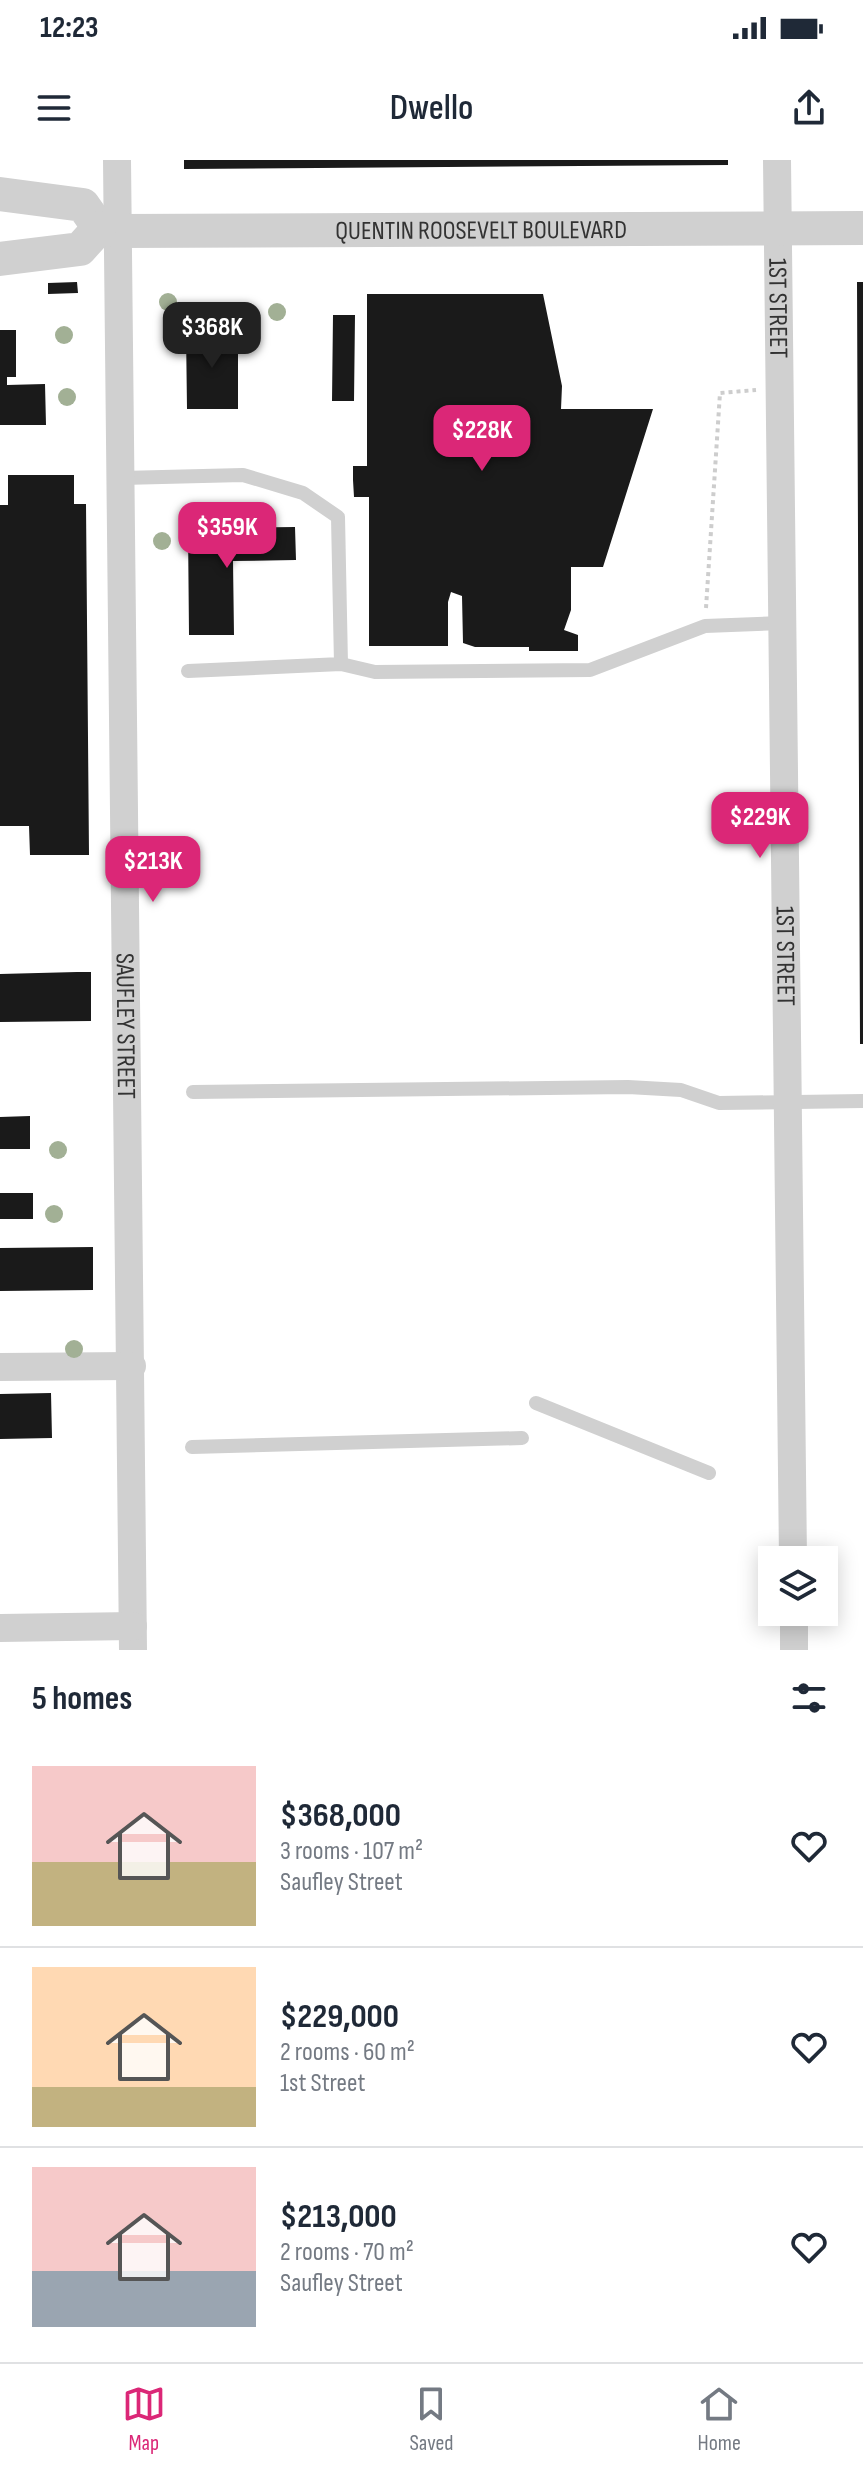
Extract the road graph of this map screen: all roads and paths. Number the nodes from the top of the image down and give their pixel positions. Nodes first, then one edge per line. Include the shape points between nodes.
1 (117, 160) edge
2 (777, 160) edge
3 (0, 194) edge
4 (863, 228) edge
5 (776, 229) junction
6 (109, 230) junction
7 (0, 259) edge
8 (781, 388) junction
9 (122, 478) junction
10 (781, 623) junction
11 (705, 626) junction
12 (341, 664) junction
13 (188, 671) dead end
14 (193, 1092) dead end
15 (863, 1101) edge
16 (790, 1102) junction
17 (132, 1366) junction
18 (0, 1367) edge
19 (536, 1403) dead end
20 (522, 1438) dead end
21 (192, 1447) dead end
22 (709, 1473) dead end
23 (793, 1546) edge
24 (794, 1626) edge
25 (0, 1628) edge
26 (133, 1638) edge
27 (794, 1650) edge

1 - 6 street, SAUFLEY STREET
2 - 5 street, 1ST STREET
3 - 6 street via 83,205
4 - 5 street, QUENTIN ROOSEVELT BOULEVARD
5 - 6 street, QUENTIN ROOSEVELT BOULEVARD
5 - 8 street, 1ST STREET
6 - 7 street via 80,249
6 - 9 street, SAUFLEY STREET
8 - 10 street, 1ST STREET
8 - 11 path via 720,393
9 - 12 lane via 243,475 303,493 338,517
9 - 17 street, SAUFLEY STREET
10 - 11 lane
10 - 16 street, 1ST STREET
11 - 12 lane via 590,670 375,672
12 - 13 lane
14 - 16 lane via 628,1087 681,1090 719,1103
15 - 16 lane
16 - 23 street, 1ST STREET
17 - 18 street
17 - 26 street, SAUFLEY STREET
19 - 22 lane
20 - 21 lane
24 - 27 street
25 - 26 street

